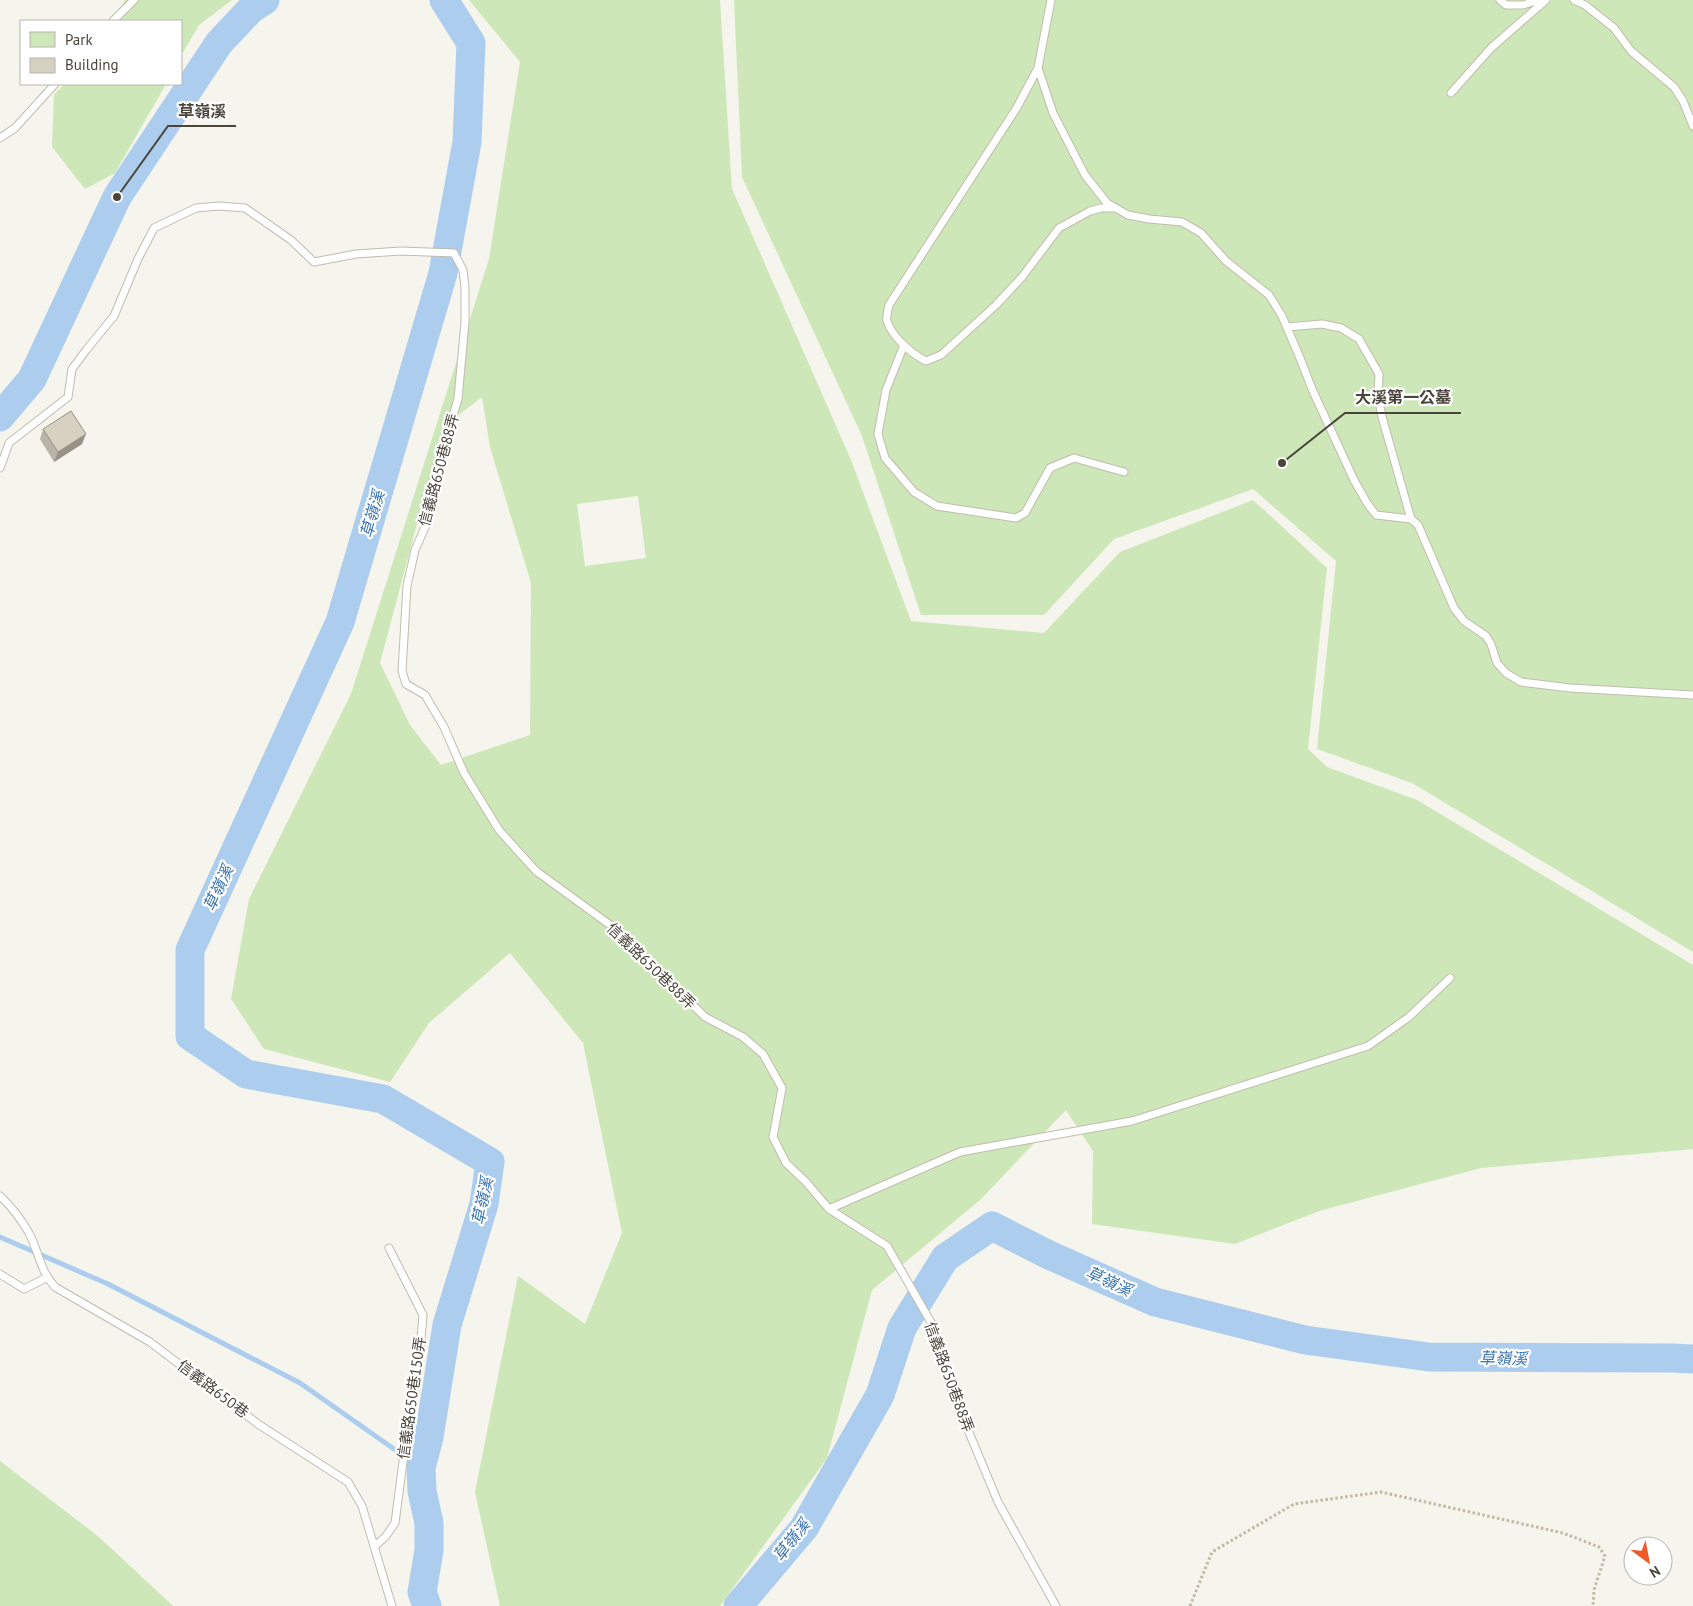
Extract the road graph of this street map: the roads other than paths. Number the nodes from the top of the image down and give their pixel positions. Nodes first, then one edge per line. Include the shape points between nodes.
1 (134, 0) edge
2 (1051, 0) edge
3 (1500, 0) edge
4 (1539, 0) edge
5 (1546, 0) edge
6 (1574, 0) edge
7 (114, 20) edge
8 (1038, 68) junction
9 (54, 85) edge
10 (1451, 93) dead end
11 (1693, 126) edge
12 (0, 138) edge
13 (1117, 208) junction
14 (1286, 327) junction
15 (904, 345) junction
16 (0, 468) edge
17 (1124, 472) dead end
18 (1411, 519) junction
19 (1693, 695) edge
20 (1450, 978) dead end
21 (0, 1196) edge
22 (829, 1209) junction
23 (389, 1248) dead end
24 (0, 1274) edge
25 (46, 1278) junction
26 (374, 1547) junction
27 (392, 1606) edge
28 (1056, 1606) edge

1 - 7 lane
2 - 8 lane
3 - 4 lane via 1506,6
5 - 10 lane via 1491,48
6 - 11 lane via 1614,28 1631,51 1674,87
8 - 13 lane via 1053,113 1085,175 1107,203
8 - 15 lane via 1016,109 889,305 887,321
9 - 12 lane via 15,128
13 - 14 lane via 1128,215 1182,222 1201,233 1226,262 1268,295
13 - 15 lane via 1090,211 1059,228 996,306 940,355 926,360 913,355
14 - 18 lane via 1367,503 1376,514
14 - 18 lane via 1322,324 1341,328 1358,339 1379,374 1378,396 1382,417
15 - 17 lane via 886,390 878,434 885,458 914,492 937,506 1016,518 1025,513 1050,468 1074,458
16 - 22 lane, 信義路650巷88弄 via 9,443 68,397 72,370 114,316 154,228 196,208 245,208 291,240 314,262 356,254 401,251 454,253 463,270 465,288 458,398 433,480 429,518 415,550 407,586 402,671 406,684 426,695 464,773 499,830 536,870 617,930 705,1017 743,1037 763,1054 782,1088 773,1136 786,1163
18 - 19 lane via 1418,526 1454,608 1486,636 1497,662 1520,682
20 - 22 lane via 1409,1017 1368,1046 1132,1121 960,1152
21 - 25 lane via 15,1210 30,1234
22 - 28 lane, 信義路650巷88弄 via 887,1246 932,1324 953,1394 998,1502
23 - 26 lane, 信義路650巷150弄 via 423,1315 395,1523
24 - 25 lane via 24,1289
25 - 26 lane, 信義路650巷 via 55,1287 150,1342 258,1424 348,1482 362,1506
26 - 27 lane, 信義路650巷

